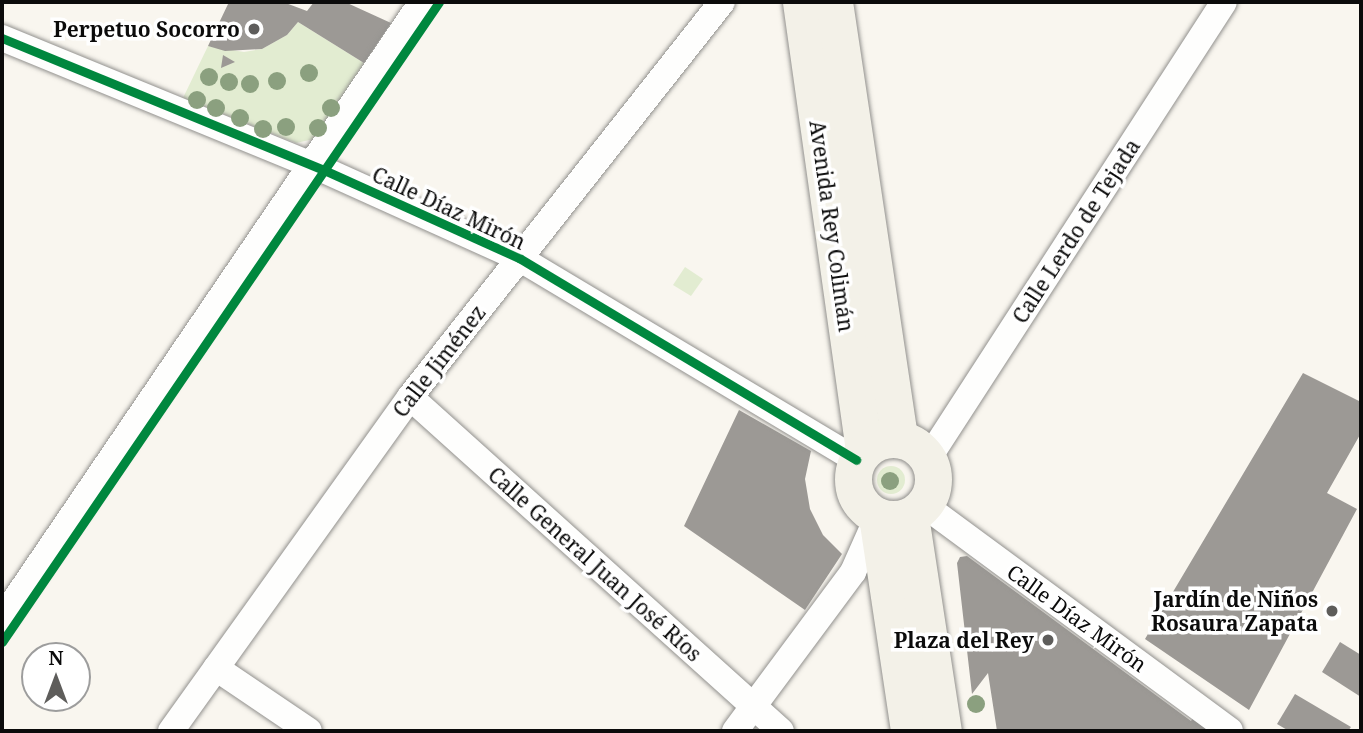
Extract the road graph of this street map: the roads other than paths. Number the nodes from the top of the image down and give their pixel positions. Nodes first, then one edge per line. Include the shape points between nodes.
1 (422, 2) edge
2 (722, 2) edge
3 (801, 2) edge
4 (834, 2) edge
5 (1224, 2) edge
6 (2, 38) edge
7 (311, 165) junction
8 (519, 258) junction
9 (410, 397) junction
10 (899, 439) junction
11 (860, 455) junction
12 (929, 459) junction
13 (904, 512) junction
14 (2, 620) edge
15 (216, 668) junction
16 (754, 707) junction
17 (170, 731) edge
18 (309, 731) edge
19 (735, 731) edge
20 (781, 731) edge
21 (909, 731) edge
22 (943, 731) edge
23 (1230, 731) edge

1 - 7 street
2 - 8 street, Calle Jiménez
3 - 11 main road, Avenida Rey Colimán
4 - 10 main road, Avenida Rey Colimán
5 - 12 street, Calle Lerdo de Tejada
6 - 7 street, Calle Díaz Mirón
7 - 8 street, Calle Díaz Mirón
7 - 14 street
8 - 9 street, Calle Jiménez
8 - 11 street, Calle Díaz Mirón
9 - 15 street, Calle Jiménez
9 - 16 street, Calle General Juan José Ríos
10 - 11 main road via 886,439
10 - 12 main road
11 - 13 main road via 854,490 859,501
12 - 13 main road via 933,483
13 - 16 street via 853,572
13 - 21 main road
13 - 22 main road
13 - 23 street, Calle Díaz Mirón
15 - 17 street, Calle Jiménez
15 - 18 street
16 - 19 street
16 - 20 street, Calle General Juan José Ríos

